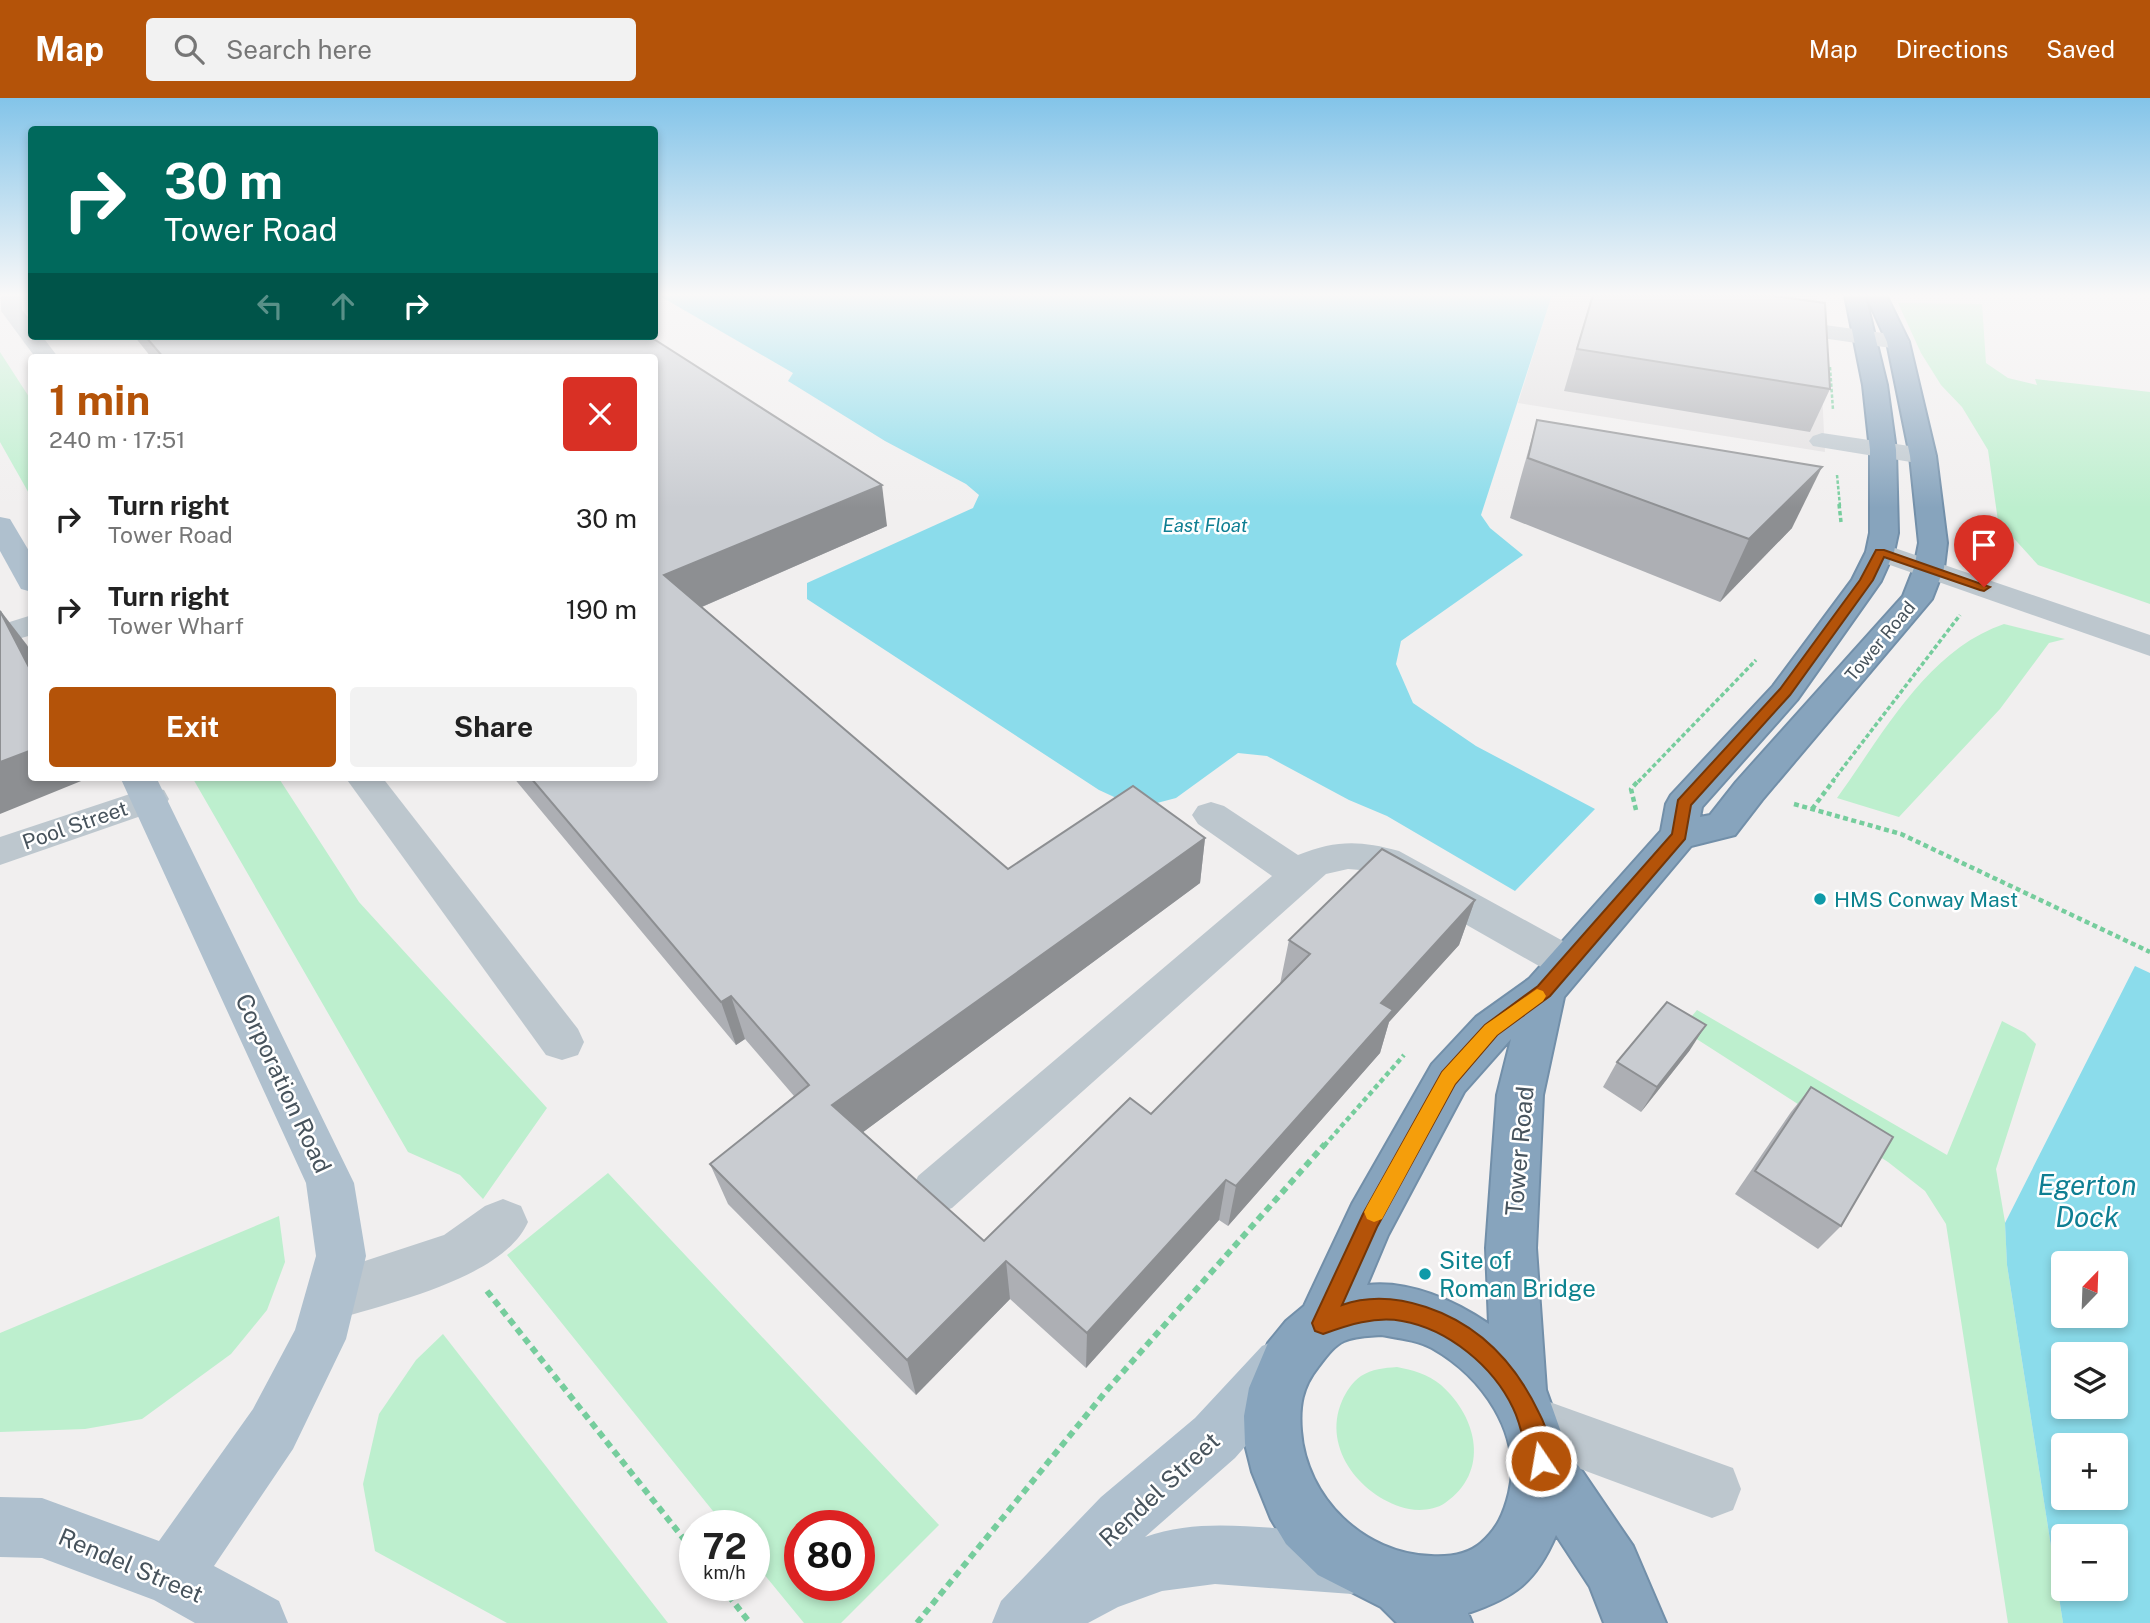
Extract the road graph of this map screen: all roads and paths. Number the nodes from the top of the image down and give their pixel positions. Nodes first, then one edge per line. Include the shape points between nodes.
1 (1830, 366) edge
2 (1871, 366) edge
3 (1903, 366) edge
4 (1828, 430) joint
5 (1883, 450) junction
6 (1923, 456) junction
7 (1837, 466) dead end
8 (0, 525) edge
9 (1841, 527) dead end
10 (1880, 552) junction
11 (1929, 568) junction
12 (28, 576) edge
13 (28, 625) edge
14 (0, 635) edge
15 (2150, 646) edge
16 (1757, 659) dead end
17 (366, 781) edge
18 (145, 788) edge
19 (1749, 791) junction
20 (1211, 815) dead end
21 (1638, 819) dead end
22 (1679, 835) junction
23 (0, 851) edge
24 (1299, 875) junction
25 (2150, 952) edge
26 (1556, 977) junction
27 (562, 1042) dead end
28 (1412, 1047) dead end
29 (935, 1192) dead end
30 (503, 1222) dead end
31 (458, 1255) junction
32 (331, 1296) junction
33 (1308, 1338) junction
34 (1531, 1427) junction
35 (1712, 1489) dead end
36 (0, 1527) edge
37 (679, 1533) edge
38 (171, 1576) junction
39 (1399, 1591) edge
40 (733, 1601) edge
41 (257, 1623) edge
42 (750, 1623) edge
43 (917, 1623) edge
44 (1023, 1623) edge
45 (1635, 1623) edge

1 - 4 path
2 - 5 highway, Tower Road
3 - 6 highway, Tower Road
4 - 5 street
5 - 6 street
5 - 10 highway, Tower Road
6 - 11 highway, Tower Road via 1933,544
7 - 9 path
8 - 12 main road
10 - 11 street
10 - 22 highway, Tower Road via 1866,580 1785,692 1684,804
11 - 15 street
11 - 19 highway, Tower Road via 1917,599
13 - 14 street
16 - 21 path via 1631,789
17 - 27 street
18 - 23 street, Pool Street
18 - 32 main road, Corporation Road via 330,1183 341,1256
19 - 22 highway, Tower Road via 1722,826
19 - 25 path via 1901,834
20 - 24 street
22 - 26 highway, Tower Road
24 - 26 street via 1312,864 1344,854 1385,861
24 - 29 street
26 - 33 highway, Tower Road via 1491,1030 1448,1078
26 - 34 highway, Tower Road via 1520,1109 1511,1248
28 - 43 path via 1107,1390
30 - 31 street
31 - 32 street
31 - 37 path
32 - 38 main road, Corporation Road via 319,1339 273,1429
33 - 34 highway via 1356,1311 1401,1310 1445,1325 1470,1340 1500,1369
33 - 39 highway, Tower Road via 1275,1390 1271,1424 1286,1489 1326,1543
33 - 44 main road, Rendel Street via 1215,1438 1122,1518
34 - 35 street
34 - 39 highway, Tower Road via 1538,1503 1515,1552 1494,1571 1465,1584
34 - 45 highway via 1612,1567
36 - 38 main road, Rendel Street via 42,1528
38 - 41 main road, Rendel Street
39 - 44 main road, Rendel Street via 1215,1554 1162,1561 1103,1583
40 - 42 path

